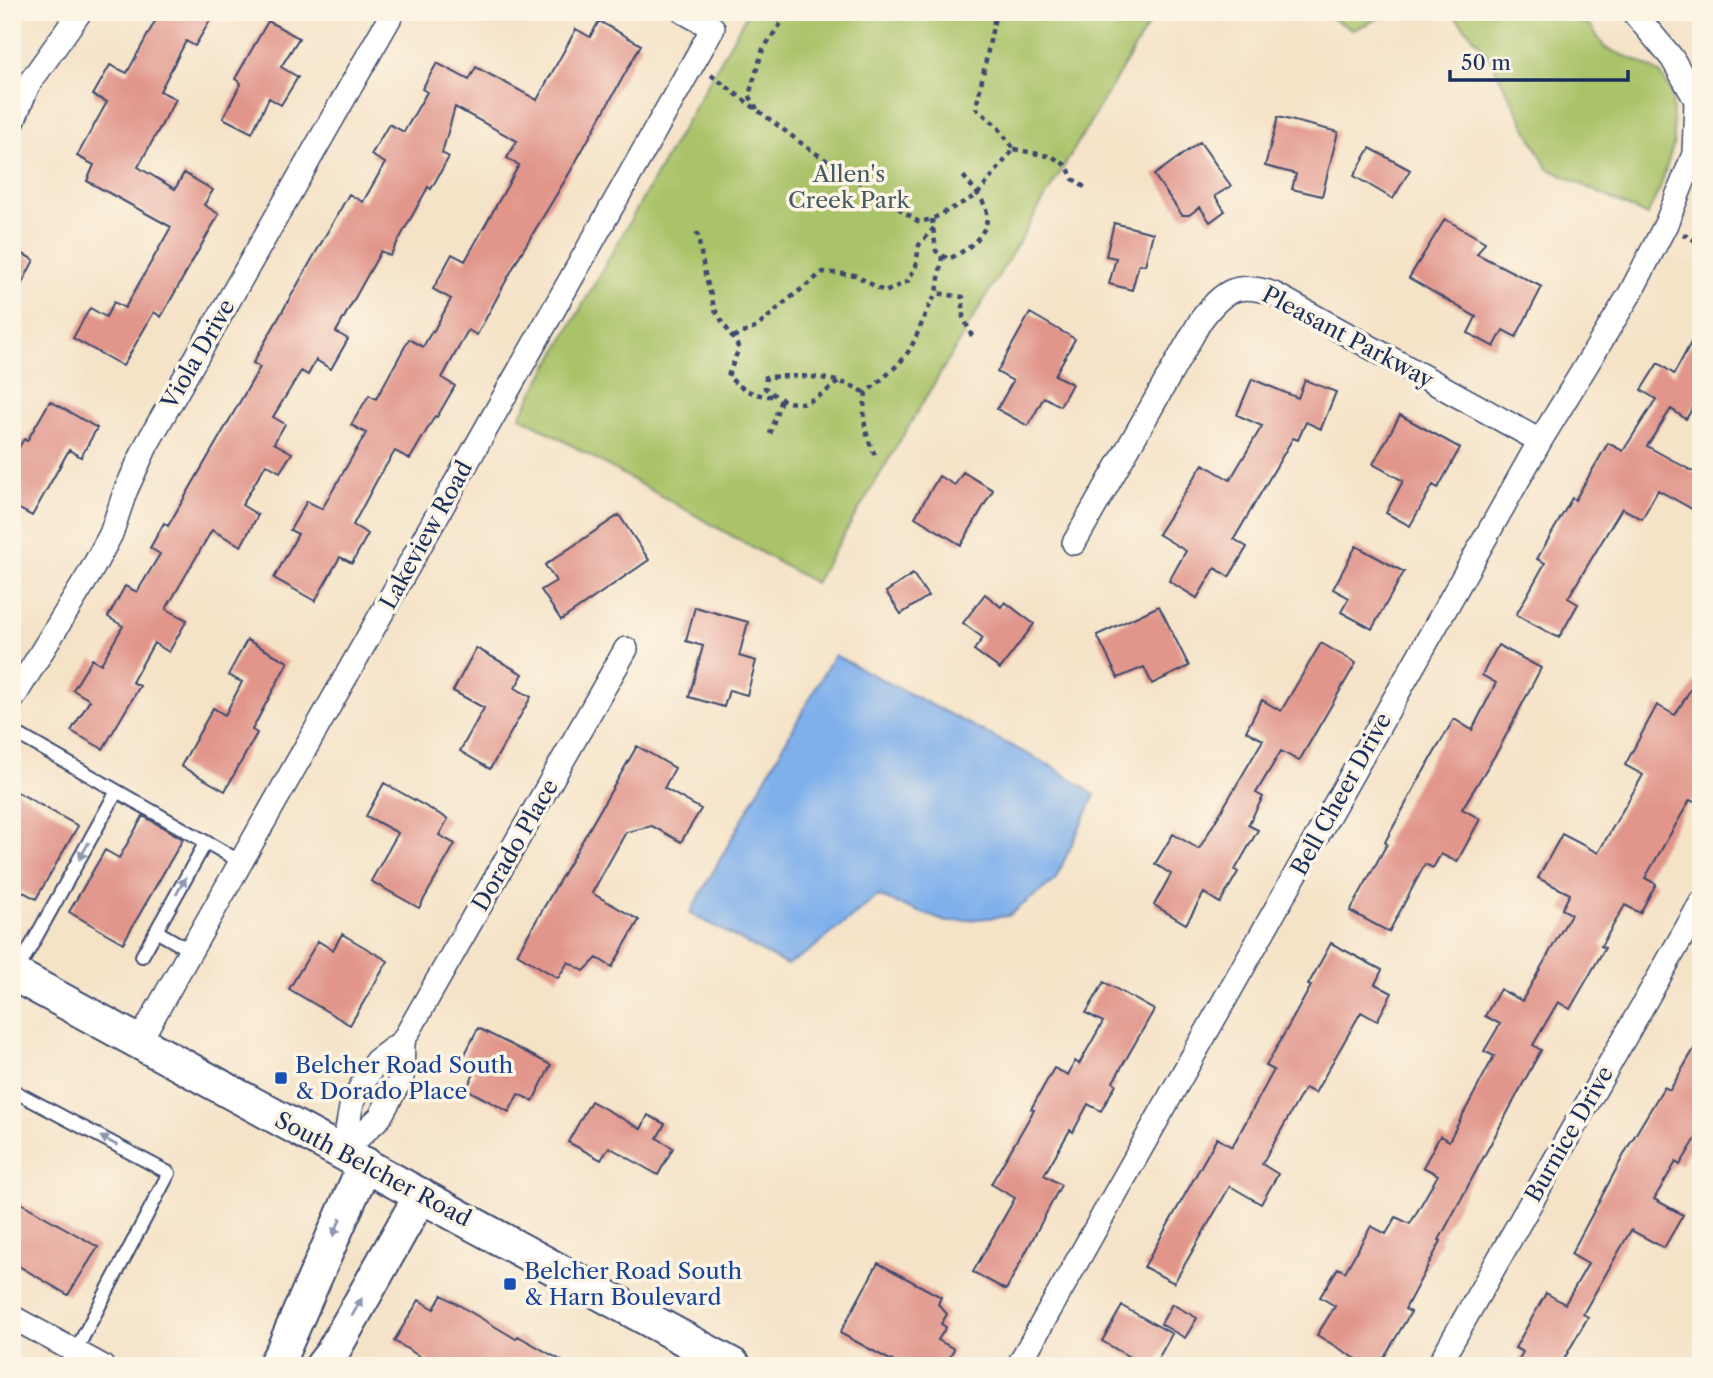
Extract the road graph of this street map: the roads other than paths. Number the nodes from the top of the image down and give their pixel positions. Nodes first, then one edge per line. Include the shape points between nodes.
1 (80, 12) edge
2 (393, 12) edge
3 (684, 12) edge
4 (1633, 12) edge
5 (12, 124) edge
6 (1540, 441) junction
7 (1074, 543) dead end
8 (626, 649) dead end
9 (12, 700) edge
10 (12, 731) edge
11 (117, 791) junction
12 (206, 842) junction
13 (241, 862) junction
14 (1701, 903) edge
15 (156, 931) junction
16 (191, 951) junction
17 (142, 956) dead end
18 (13, 976) edge
19 (139, 1042) junction
20 (12, 1090) edge
21 (354, 1158) junction
22 (421, 1195) junction
23 (12, 1317) edge
24 (75, 1352) junction
25 (102, 1366) edge
26 (274, 1366) edge
27 (322, 1366) edge
28 (734, 1366) edge
29 (1018, 1366) edge
30 (1438, 1366) edge

1 - 5 street via 28,85
2 - 9 street, Viola Drive via 147,444 90,573
3 - 13 street, Lakeview Road via 713,28
4 - 6 street, Bell Cheer Drive via 1672,58 1696,100 1694,154 1666,224 1631,292
6 - 7 street, Pleasant Parkway via 1274,294 1256,288 1232,289 1201,320
6 - 29 street, Bell Cheer Drive
8 - 21 street, Dorado Place via 403,1041 376,1061 352,1102
10 - 11 lane
11 - 12 lane
11 -> 18 lane
12 - 13 lane
15 -> 12 lane
13 - 16 street, Lakeview Road
14 - 30 street, Burnice Drive
15 - 16 lane
15 - 17 lane
16 - 19 street, Lakeview Road
18 - 19 main road, South Belcher Road
19 - 21 main road, South Belcher Road
24 -> 20 lane via 169,1173
21 - 22 main road, South Belcher Road
21 -> 26 main road
27 -> 22 main road
22 - 28 main road, South Belcher Road
23 - 24 street
24 - 25 street

